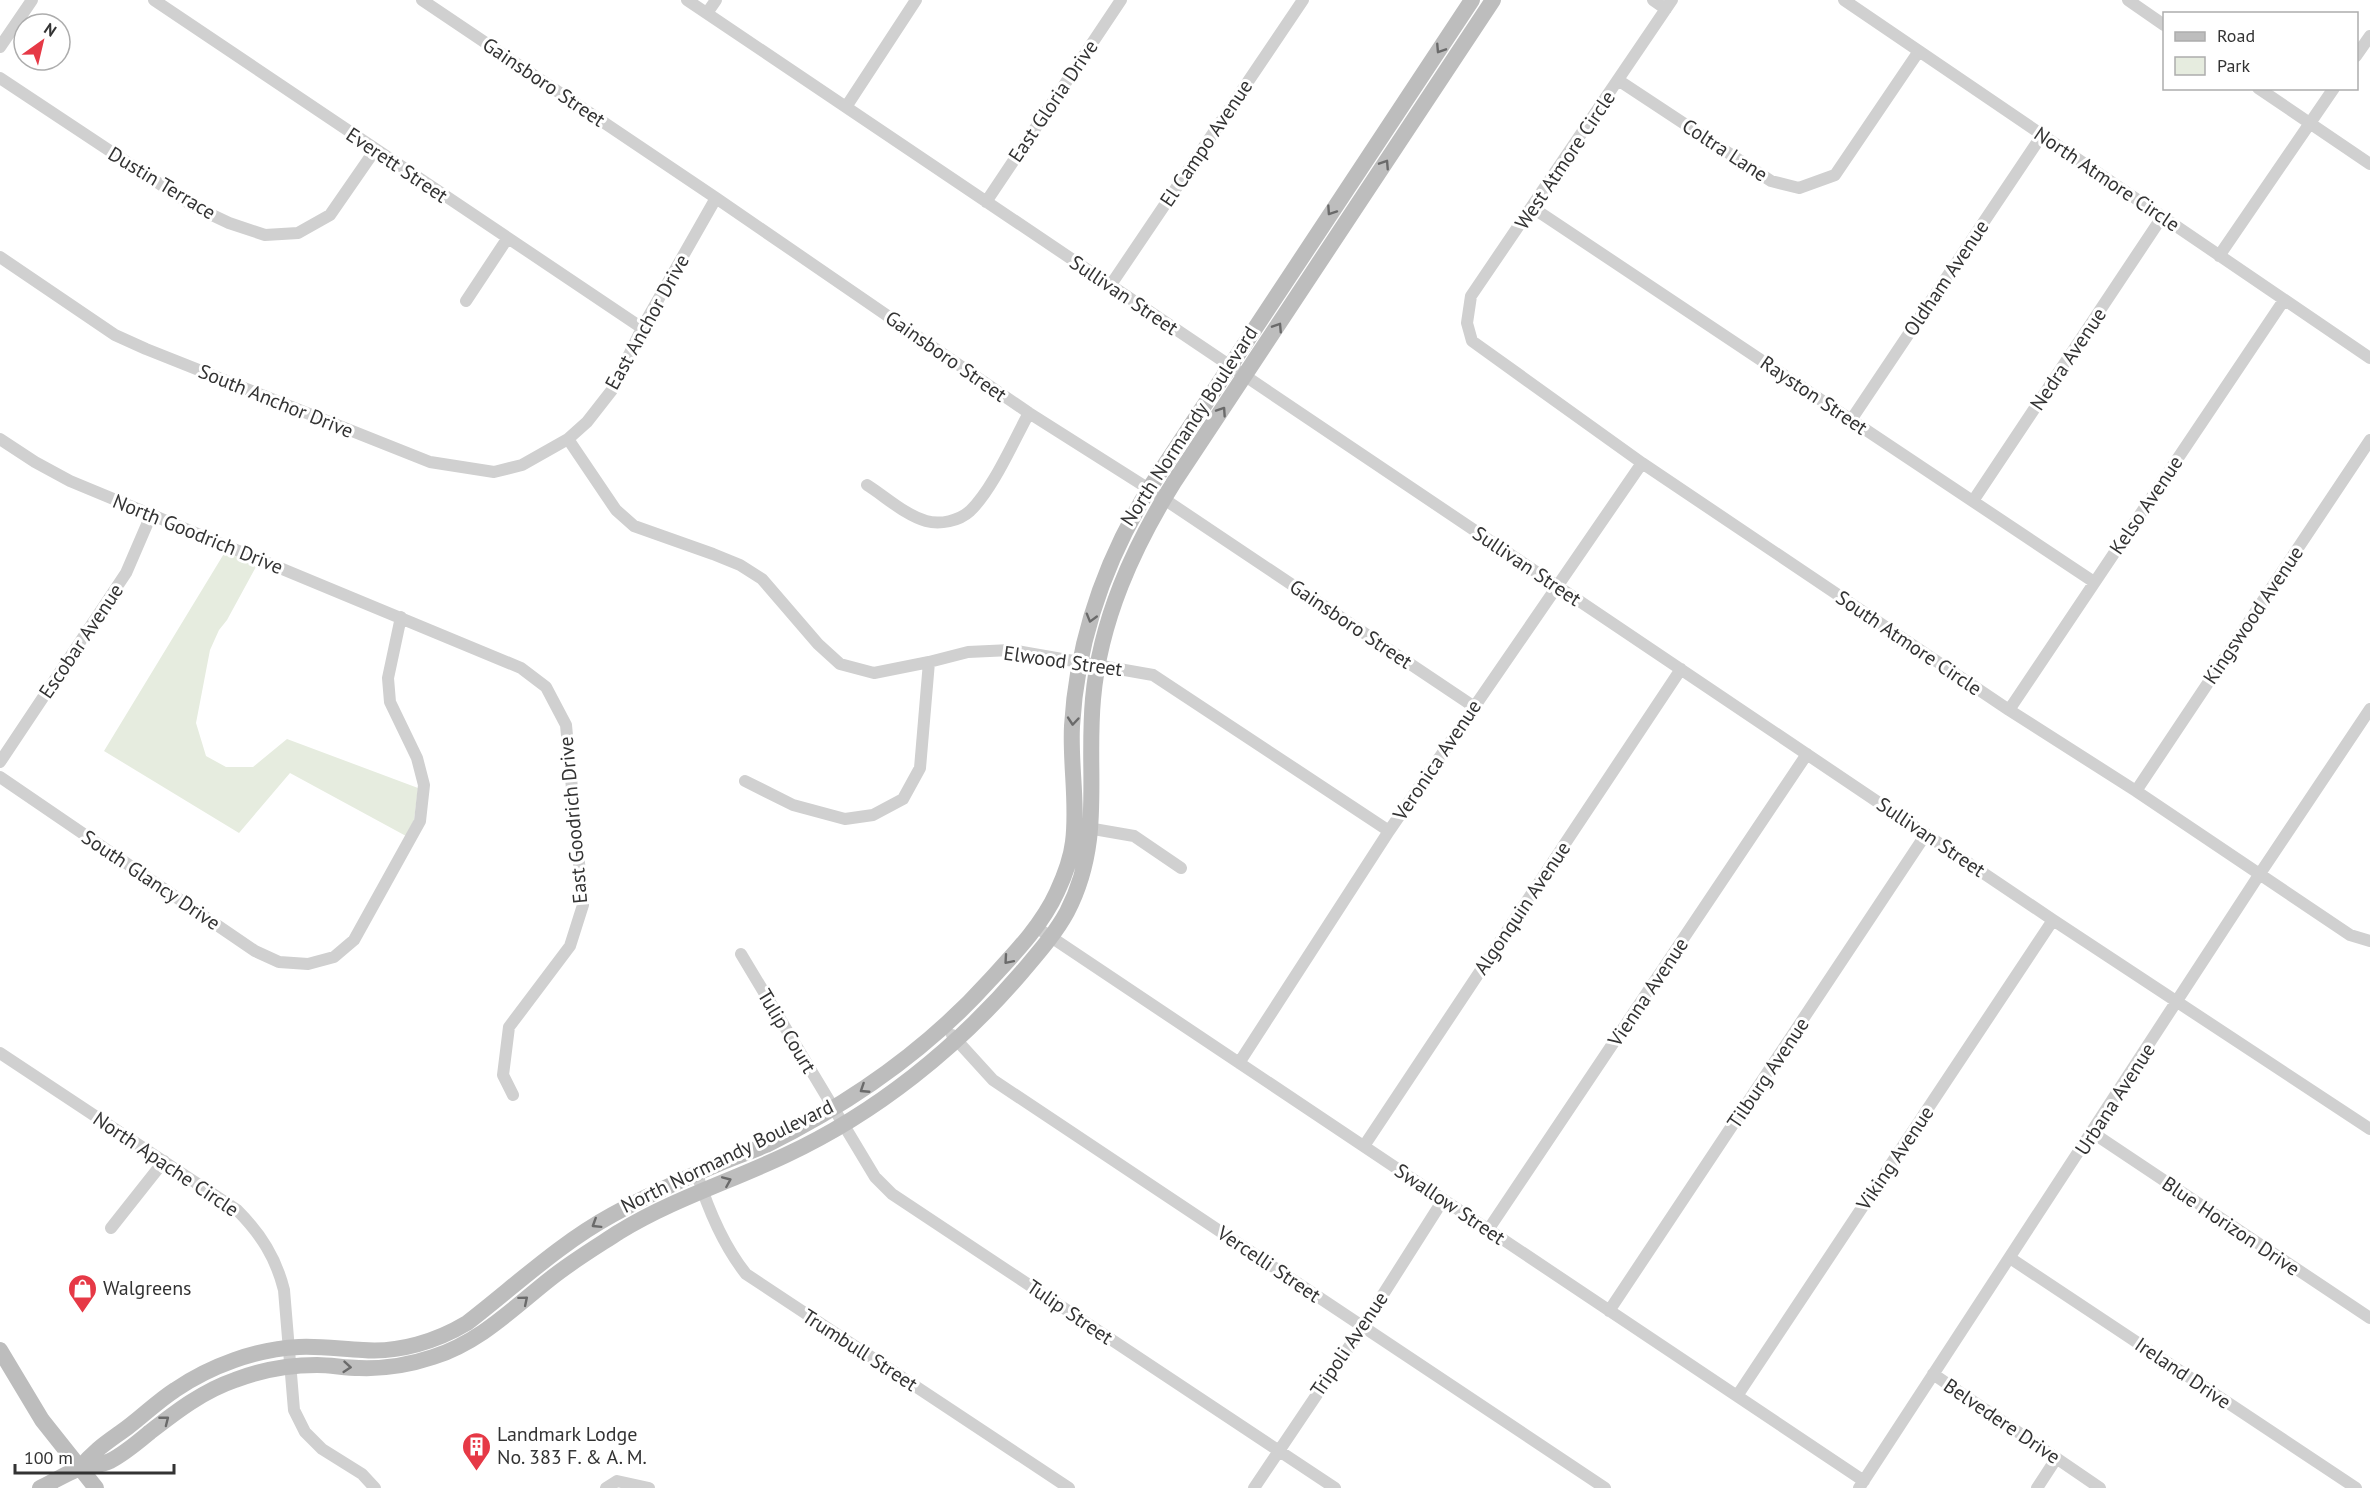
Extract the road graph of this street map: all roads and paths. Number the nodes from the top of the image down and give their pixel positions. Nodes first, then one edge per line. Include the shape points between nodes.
1 (32, 0) edge
2 (154, 0) edge
3 (422, 0) edge
4 (687, 0) edge
5 (716, 0) edge
6 (916, 0) edge
7 (1121, 0) edge
8 (1303, 0) edge
9 (1472, 0) edge
10 (1493, 0) edge
11 (1653, 0) edge
12 (1844, 0) edge
13 (2128, 0) edge
14 (1669, 4) edge
15 (707, 14) junction
16 (2163, 24) edge
17 (2370, 36) edge
18 (0, 47) edge
19 (1919, 51) junction
20 (2358, 53) edge
21 (0, 78) edge
22 (1618, 80) junction
23 (2261, 90) edge
24 (2333, 90) edge
25 (846, 107) junction
26 (2310, 124) junction
27 (2042, 135) junction
28 (375, 150) junction
29 (2370, 164) edge
30 (716, 198) junction
31 (986, 202) junction
32 (1533, 208) junction
33 (2162, 217) junction
34 (507, 239) junction
35 (2219, 256) junction
36 (0, 257) edge
37 (1110, 286) junction
38 (2284, 300) junction
39 (466, 301) dead end
40 (1467, 323) joint
41 (642, 328) junction
42 (2370, 358) edge
43 (1231, 366) junction
44 (1245, 376) junction
45 (1029, 413) junction
46 (1851, 420) junction
47 (0, 438) edge
48 (568, 439) junction
49 (2370, 440) edge
50 (1642, 463) junction
51 (867, 485) dead end
52 (1149, 489) junction
53 (1163, 499) junction
54 (1973, 501) junction
55 (151, 515) junction
56 (2094, 582) junction
57 (1557, 586) junction
58 (401, 617) junction
59 (930, 662) junction
60 (1080, 663) junction
61 (1097, 665) junction
62 (1681, 669) junction
63 (1473, 706) junction
64 (2370, 709) edge
65 (2009, 710) junction
66 (1807, 754) junction
67 (0, 762) edge
68 (0, 777) edge
69 (745, 781) dead end
70 (2136, 791) junction
71 (1083, 827) junction
72 (1389, 831) junction
73 (1926, 834) junction
74 (1181, 868) dead end
75 (2259, 875) junction
76 (2053, 920) junction
77 (1035, 927) junction
78 (1050, 937) junction
79 (2370, 941) edge
80 (741, 954) dead end
81 (2178, 1000) junction
82 (945, 1027) junction
83 (957, 1040) junction
84 (2, 1059) edge
85 (1239, 1063) junction
86 (513, 1095) dead end
87 (834, 1108) junction
88 (843, 1123) junction
89 (2370, 1129) edge
90 (2092, 1133) junction
91 (1364, 1146) junction
92 (164, 1161) junction
93 (697, 1174) junction
94 (702, 1191) junction
95 (1443, 1200) junction
96 (111, 1228) dead end
97 (1488, 1230) junction
98 (2010, 1258) junction
99 (1609, 1311) junction
100 (2370, 1318) edge
101 (1363, 1326) junction
102 (289, 1348) junction
103 (0, 1350) edge
104 (291, 1367) junction
105 (1933, 1374) junction
106 (1737, 1396) junction
107 (1278, 1451) junction
108 (2056, 1459) junction
109 (80, 1468) junction
110 (1862, 1484) edge
111 (40, 1488) edge
112 (96, 1488) edge
113 (375, 1488) edge
114 (606, 1488) edge
115 (650, 1488) edge
116 (1069, 1488) edge
117 (1254, 1488) edge
118 (1335, 1488) edge
119 (1605, 1488) edge
120 (2037, 1488) edge
121 (2100, 1488) edge
122 (2356, 1488) edge

1 - 18 street
2 - 28 street, Everett Street
3 - 30 street, Gainsboro Street
4 - 15 street, Sullivan Street
5 - 15 street
6 - 25 street
7 - 31 street, East Gloria Drive
8 - 37 street, El Campo Avenue
9 -> 43 street, North Normandy Boulevard
44 -> 10 street, North Normandy Boulevard
11 - 14 street
12 - 19 street, North Atmore Circle
13 - 16 street
14 - 22 street, West Atmore Circle
15 - 25 street, Sullivan Street
17 - 20 street
19 - 22 street, Coltra Lane via 1835,175 1800,188 1771,181
19 - 27 street, North Atmore Circle
21 - 28 street, Dustin Terrace via 193,206 265,235 298,233 330,215
22 - 32 street, West Atmore Circle
23 - 26 street
24 - 26 street
25 - 31 street, Sullivan Street
26 - 29 street
26 - 35 street
27 - 33 street, North Atmore Circle
27 - 46 street, Oldham Avenue
28 - 34 street, Everett Street
30 - 41 street, East Anchor Drive
30 - 45 street, Gainsboro Street
31 - 37 street, Sullivan Street
32 - 40 street, West Atmore Circle via 1471,296
32 - 46 street, Rayston Street
33 - 35 street, North Atmore Circle
33 - 54 street, Nedra Avenue
34 - 39 street
34 - 41 street, Everett Street
35 - 38 street, North Atmore Circle
36 - 48 street, South Anchor Drive via 115,334 430,462 494,472 522,465
37 - 43 street, Sullivan Street
38 - 42 street, North Atmore Circle
38 - 56 street, Kelso Avenue
40 - 50 street, South Atmore Circle via 1472,341
41 - 48 street, East Anchor Drive via 612,390
43 - 44 street, Sullivan Street
43 - 52 street, North Normandy Boulevard
53 -> 44 street, North Normandy Boulevard
44 - 57 street, Sullivan Street
45 - 51 street via 969,513 953,520 927,521
45 - 52 street, Gainsboro Street
46 - 54 street, Rayston Street
47 - 55 street, North Goodrich Drive via 70,481
48 - 59 street, Elwood Street via 616,510 634,526 713,554 762,579 840,664 874,673
49 - 70 street, Kingswood Avenue
50 - 57 street, Veronica Avenue
50 - 65 street, South Atmore Circle
52 - 53 street, Gainsboro Street
52 -> 60 street, North Normandy Boulevard via 1104,576
53 - 61 street, North Normandy Boulevard via 1125,573
53 - 63 street, Gainsboro Street
54 - 56 street, Rayston Street
55 - 58 street, North Goodrich Drive
55 - 67 street, Escobar Avenue via 126,573
56 - 65 street, Kelso Avenue
57 - 62 street, Sullivan Street
57 - 63 street, Veronica Avenue
58 - 68 street, South Glancy Drive via 388,678 390,702 417,758 424,785 420,821 354,940 334,957 308,964 279,962 255,951
58 - 86 street, East Goodrich Drive via 521,668 546,687 566,725 583,905 570,946 510,1027 503,1075
59 - 60 street, Elwood Street via 968,652 1011,650
59 - 69 street via 920,768 903,799 873,815 845,819 793,805
60 - 61 street, Elwood Street
60 -> 71 street, North Normandy Boulevard via 1072,724
61 - 71 street, North Normandy Boulevard
61 - 72 street, Elwood Street via 1153,675
62 - 66 street, Sullivan Street
62 - 91 street, Algonquin Avenue
63 - 72 street, Veronica Avenue
64 - 75 street, Urbana Avenue
65 - 70 street, South Atmore Circle
66 - 73 street, Sullivan Street
66 - 97 street, Vienna Avenue
70 - 75 street, South Atmore Circle
71 - 74 street via 1134,836
71 - 77 street, North Normandy Boulevard via 1056,895
71 - 78 street, North Normandy Boulevard via 1087,861 1068,910
72 - 85 street, Veronica Avenue
73 - 76 street, Sullivan Street
73 - 99 street, Tilburg Avenue
75 - 79 street, South Atmore Circle via 2350,935
75 - 81 street, Urbana Avenue
76 - 81 street, Sullivan Street
76 - 106 street, Viking Avenue
77 - 78 street, Swallow Street
77 -> 82 street, North Normandy Boulevard
78 - 83 street, North Normandy Boulevard
78 - 85 street, Swallow Street
80 - 87 street, Tulip Court
81 - 89 street, Sullivan Street
81 - 90 street, Urbana Avenue
82 - 83 street, Vercelli Street
82 -> 87 street, North Normandy Boulevard via 885,1076
83 - 88 street, North Normandy Boulevard via 888,1095
83 - 101 street, Vercelli Street via 993,1080
84 - 92 street, North Apache Circle
85 - 91 street, Swallow Street
87 - 88 street, Tulip Street
87 - 93 street, North Normandy Boulevard via 764,1146
94 -> 88 street, North Normandy Boulevard via 786,1155
88 - 107 street, Tulip Street via 875,1177 892,1194
90 - 98 street, Urbana Avenue
90 - 100 street, Blue Horizon Drive
91 - 95 street, Swallow Street
92 - 96 street
92 - 102 street, North Apache Circle via 237,1210 267,1246 284,1290
93 - 94 street, Trumbull Street
93 -> 102 street, North Normandy Boulevard via 580,1234 452,1332 393,1349
104 -> 94 street, North Normandy Boulevard via 391,1367 449,1352 483,1334 554,1275 612,1236
94 - 116 street, Trumbull Street via 730,1254 746,1274
95 - 97 street, Swallow Street
95 - 101 street, Tripoli Avenue
97 - 99 street, Swallow Street
98 - 105 street, Urbana Avenue
98 - 122 street, Ireland Drive
99 - 106 street, Swallow Street
101 - 107 street, Tripoli Avenue
101 - 119 street, Vercelli Street
102 - 104 street, North Apache Circle
102 - 109 street, North Normandy Boulevard via 223,1364 185,1384 94,1450
103 - 109 street via 42,1420
109 -> 104 street, North Normandy Boulevard via 108,1463 185,1405 220,1386
104 - 113 street, North Apache Circle via 294,1410 305,1432
105 - 108 street, Belvedere Drive
105 - 110 street, Urbana Avenue
106 - 110 street, Swallow Street
107 - 117 street, Tripoli Avenue
107 - 118 street, Tulip Street
108 - 120 street
108 - 121 street, Belvedere Drive
109 - 111 street, North Normandy Boulevard
109 - 112 street
114 - 115 street via 617,1481

